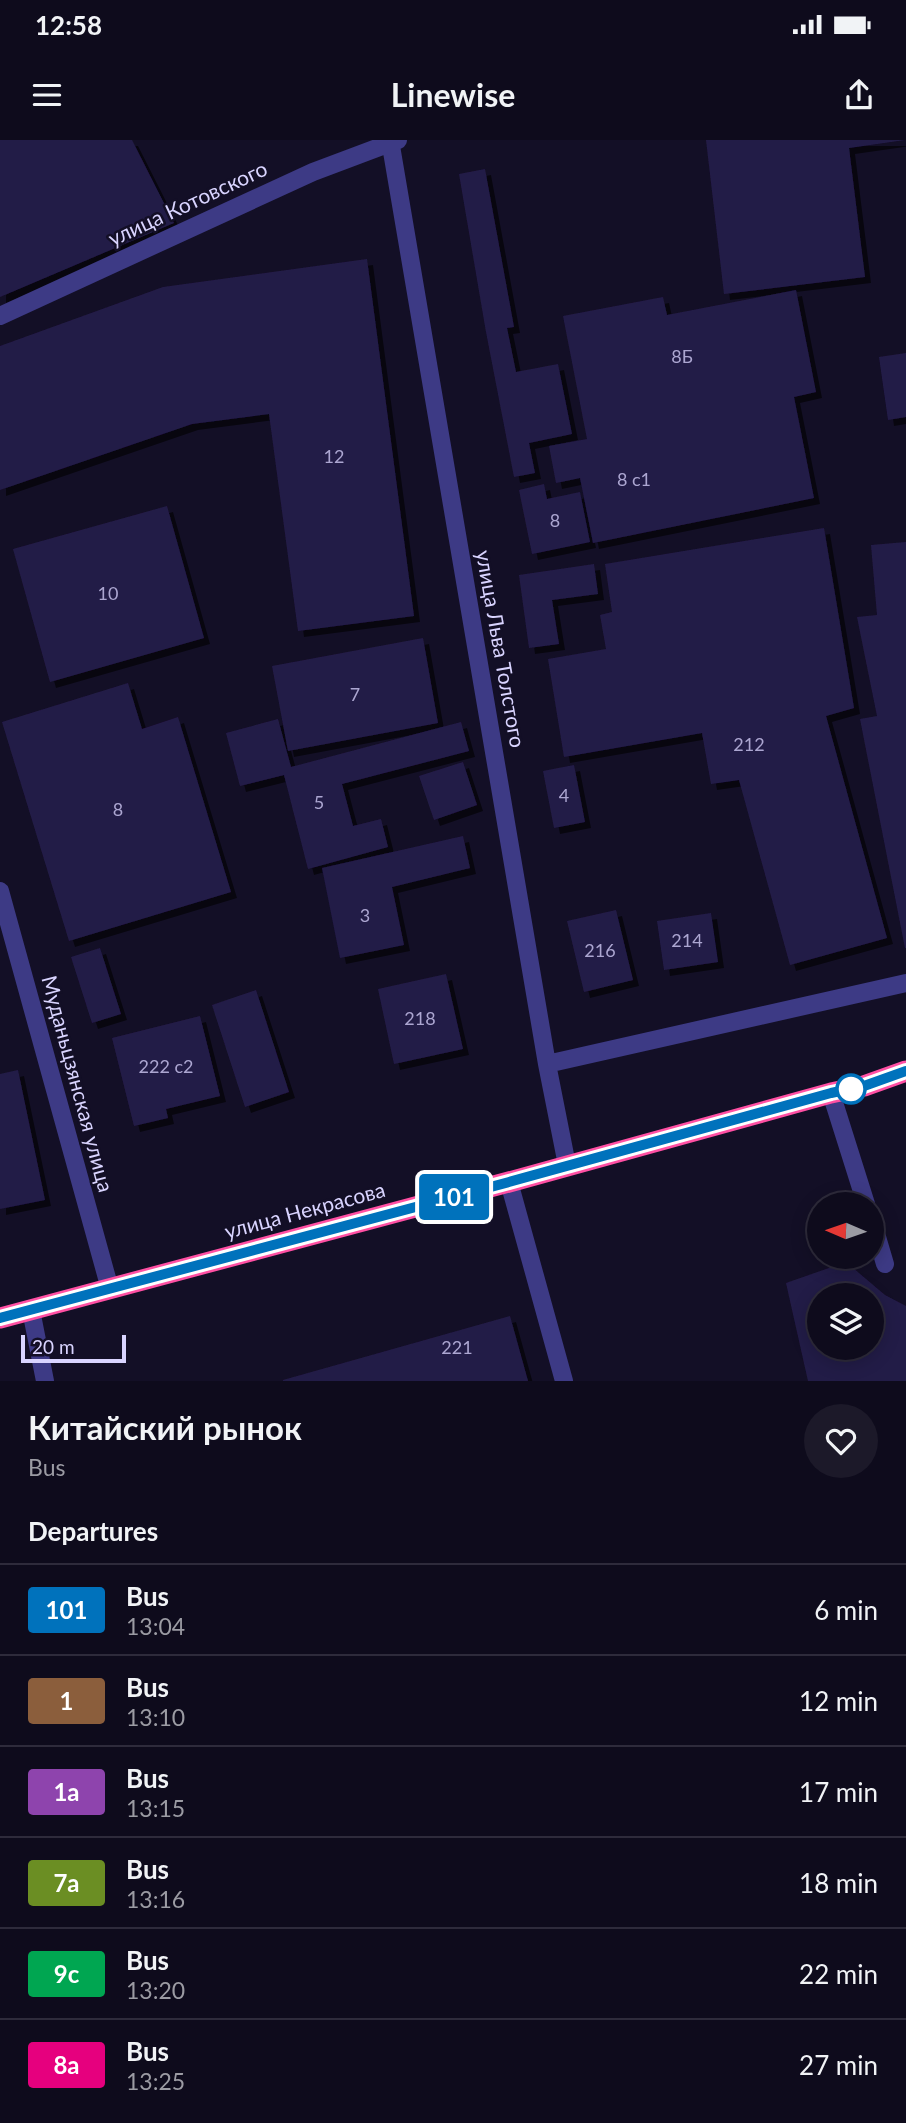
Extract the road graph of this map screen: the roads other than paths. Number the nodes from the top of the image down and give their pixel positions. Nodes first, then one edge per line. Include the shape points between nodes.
1 (393, 141) edge
2 (0, 316) edge
3 (0, 891) edge
4 (906, 984) edge
5 (547, 1064) junction
6 (906, 1071) edge
7 (831, 1093) junction
8 (567, 1165) junction
9 (509, 1182) junction
10 (862, 1192) edge
11 (884, 1261) edge
12 (885, 1264) dead end
13 (110, 1289) junction
14 (31, 1310) junction
15 (0, 1318) edge
16 (45, 1381) edge
17 (564, 1381) edge

1 - 2 street, улица Котовского via 313,172
1 - 5 street, улица Льва Толстого
3 - 13 street, Муданьцзянская улица
4 - 5 street
5 - 8 street, улица Льва Толстого
6 - 7 highway, улица Некрасова
7 - 8 highway, улица Некрасова
7 - 10 street
8 - 9 highway, улица Некрасова
9 - 13 highway, улица Некрасова
9 - 17 street
11 - 12 street
13 - 14 highway, улица Некрасова
14 - 15 highway, улица Некрасова
14 - 16 street

